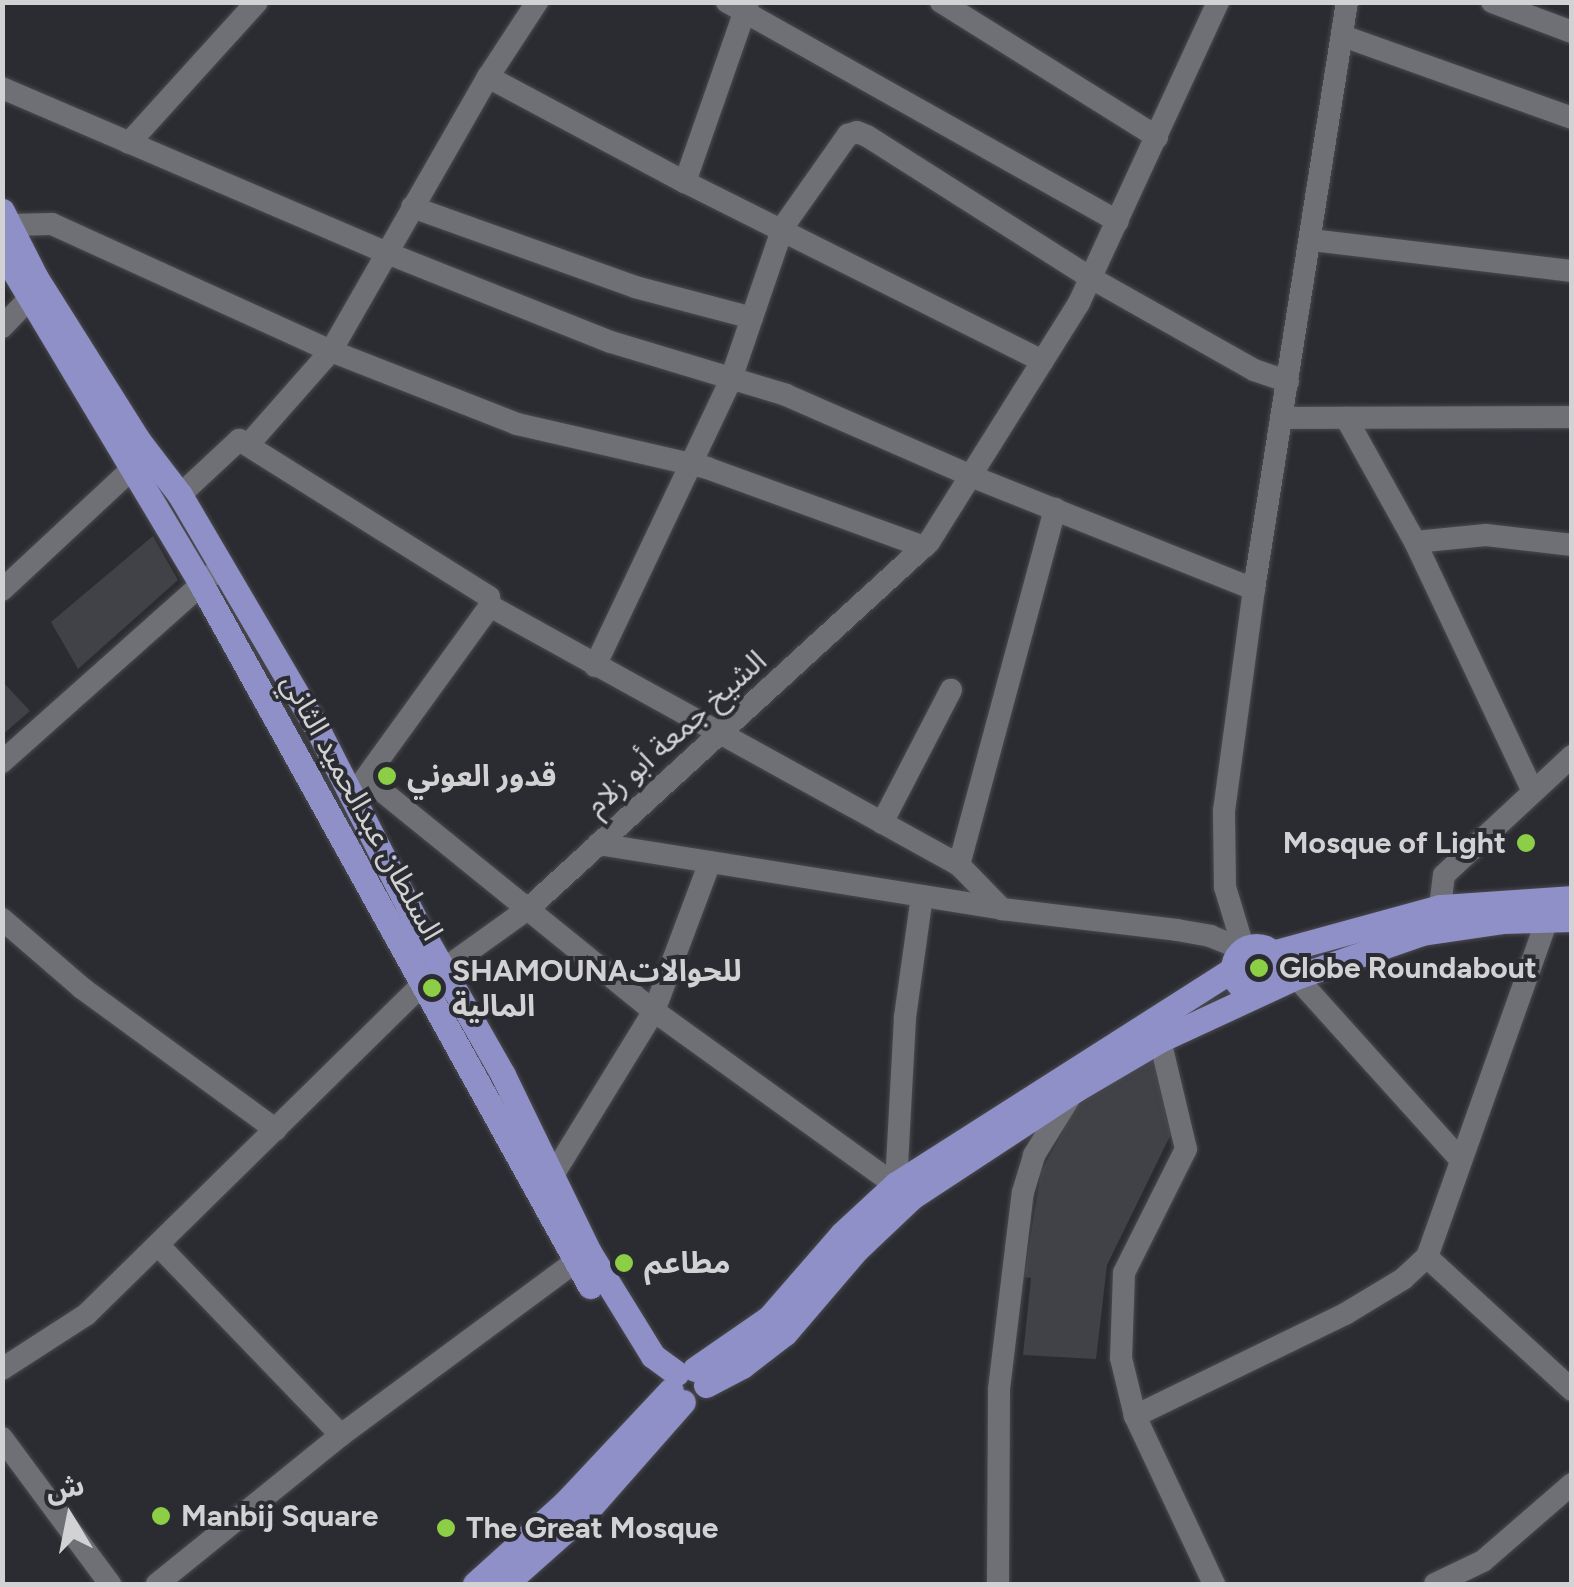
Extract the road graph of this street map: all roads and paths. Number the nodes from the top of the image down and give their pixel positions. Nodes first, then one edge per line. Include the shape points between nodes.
1 (257, 2) edge
2 (537, 2) edge
3 (941, 2) edge
4 (1348, 2) edge
5 (1492, 2) edge
6 (1214, 4) edge
7 (740, 6) edge
8 (1572, 32) edge
9 (1343, 36) junction
10 (488, 77) junction
11 (2, 88) edge
12 (1572, 118) edge
13 (1157, 137) junction
14 (129, 143) junction
15 (686, 182) junction
16 (412, 207) junction
17 (6, 218) edge
18 (1118, 220) junction
19 (783, 227) junction
20 (1311, 240) junction
21 (2, 251) edge
22 (385, 252) junction
23 (1572, 271) edge
24 (1091, 278) junction
25 (28, 299) junction
26 (752, 318) junction
27 (2, 328) edge
28 (331, 351) junction
29 (1043, 361) junction
30 (731, 379) junction
31 (1288, 382) junction
32 (1572, 417) edge
33 (1282, 418) junction
34 (1346, 418) junction
35 (248, 445) junction
36 (693, 464) junction
37 (133, 468) junction
38 (971, 476) junction
39 (180, 494) junction
40 (1055, 510) junction
41 (1415, 542) junction
42 (1572, 545) edge
43 (924, 547) junction
44 (222, 566) junction
45 (200, 582) junction
46 (1254, 589) junction
47 (2, 590) edge
48 (490, 606) junction
49 (596, 666) junction
50 (952, 690) dead end
51 (718, 734) junction
52 (1572, 756) edge
53 (2, 762) edge
54 (359, 788) junction
55 (1532, 790) junction
56 (882, 824) junction
57 (598, 844) junction
58 (710, 862) junction
59 (960, 865) junction
60 (922, 896) junction
61 (1572, 898) edge
62 (1440, 907) junction
63 (528, 908) junction
64 (1002, 909) junction
65 (2, 919) edge
66 (1560, 919) edge
67 (1272, 953) junction
68 (1238, 959) junction
69 (434, 976) junction
70 (1296, 977) junction
71 (1264, 990) junction
72 (654, 1011) junction
73 (1160, 1040) junction
74 (1074, 1090) junction
75 (276, 1130) junction
76 (1462, 1160) junction
77 (550, 1180) junction
78 (904, 1191) junction
79 (160, 1247) junction
80 (1426, 1257) junction
81 (575, 1262) junction
82 (2, 1369) edge
83 (684, 1384) junction
84 (1572, 1390) edge
85 (1135, 1416) junction
86 (341, 1435) junction
87 (2, 1438) edge
88 (1572, 1484) edge
89 (110, 1584) edge
90 (160, 1584) edge
91 (475, 1584) edge
92 (505, 1584) edge
93 (998, 1584) edge
94 (1214, 1584) edge
95 (1434, 1584) edge

1 - 14 street
2 - 10 street
3 - 13 street
4 - 9 street
5 - 8 street
6 - 13 street, الشيخ جمعة أبو زلام
7 - 15 street
7 - 18 street
9 - 12 street
9 - 20 street
10 - 15 street
10 - 16 street
11 - 14 street
13 - 18 street, الشيخ جمعة أبو زلام
14 - 22 street
15 - 19 street
16 - 22 street
16 - 26 street via 635,287
17 - 28 street via 52,224
17 - 39 main road via 87,359
18 - 24 street, الشيخ جمعة أبو زلام
19 - 24 street via 856,132
19 - 26 street
19 - 29 street
20 - 23 street
20 - 31 street
21 - 25 main road, السلطان عبدالحميد الثاني
22 - 28 street
22 - 30 street via 611,342
24 - 29 street, الشيخ جمعة أبو زلام
24 - 31 street via 1254,370
25 - 27 street
25 - 37 main road, السلطان عبدالحميد الثاني
26 - 30 street
28 - 35 street
28 - 36 street via 517,424
29 - 38 street, الشيخ جمعة أبو زلام
30 - 36 street
30 - 38 street
31 - 33 street
32 - 34 street
33 - 34 street
33 - 46 street
34 - 41 street
35 - 39 street via 240,440
35 - 48 street via 489,598
36 - 43 street
36 - 49 street
37 - 45 main road, السلطان عبدالحميد الثاني
37 - 47 street
38 - 40 street
38 - 43 street, الشيخ جمعة أبو زلام
39 - 44 main road
40 - 46 street
40 - 59 street
41 - 42 street via 1486,534
41 - 55 street
43 - 51 street, الشيخ جمعة أبو زلام
44 - 45 street
44 - 54 main road
45 - 53 street
45 - 69 main road, السلطان عبدالحميد الثاني
46 - 68 street via 1222,857
48 - 49 street
48 - 54 street
49 - 51 street
50 - 56 street
51 - 56 street
51 - 57 street, الشيخ جمعة أبو زلام
52 - 55 street
54 - 63 street
54 - 69 main road
55 - 62 street via 1444,876
56 - 59 street
57 - 58 street
57 - 63 street, الشيخ جمعة أبو زلام
58 - 60 street
58 - 72 street
59 - 64 street
60 - 64 street
60 - 78 street via 905,1017
61 - 62 main road
62 - 67 main road
63 - 69 street, الشيخ جمعة أبو زلام
63 - 72 street
64 - 68 street via 1210,936
65 - 75 street via 82,988
66 - 70 main road via 1422,933
66 - 76 street
67 - 68 main road via 1258,946
67 - 71 main road via 1278,974
68 - 71 main road via 1242,988
68 - 78 main road
69 - 75 street, الشيخ جمعة أبو زلام
69 - 77 main road via 503,1076
69 - 81 main road, السلطان عبدالحميد الثاني
70 - 71 main road
70 - 76 street
71 - 73 main road
72 - 77 street
72 - 78 street
73 - 74 main road
73 - 85 street via 1186,1148 1124,1273 1121,1358
74 - 78 main road
74 - 93 street via 1048,1126 1023,1192 1000,1389
75 - 79 street, الشيخ جمعة أبو زلام
76 - 80 street
77 - 83 main road via 653,1356
78 - 83 main road via 785,1333
79 - 82 street, الشيخ جمعة أبو زلام via 88,1314
79 - 86 street
80 - 84 street
80 - 85 street via 1345,1314
81 - 83 main road, السلطان عبدالحميد الثاني via 642,1364
81 - 86 street
83 - 91 main road
83 - 92 main road via 585,1513
85 - 94 street
86 - 90 street
87 - 89 street
88 - 95 street via 1483,1561

